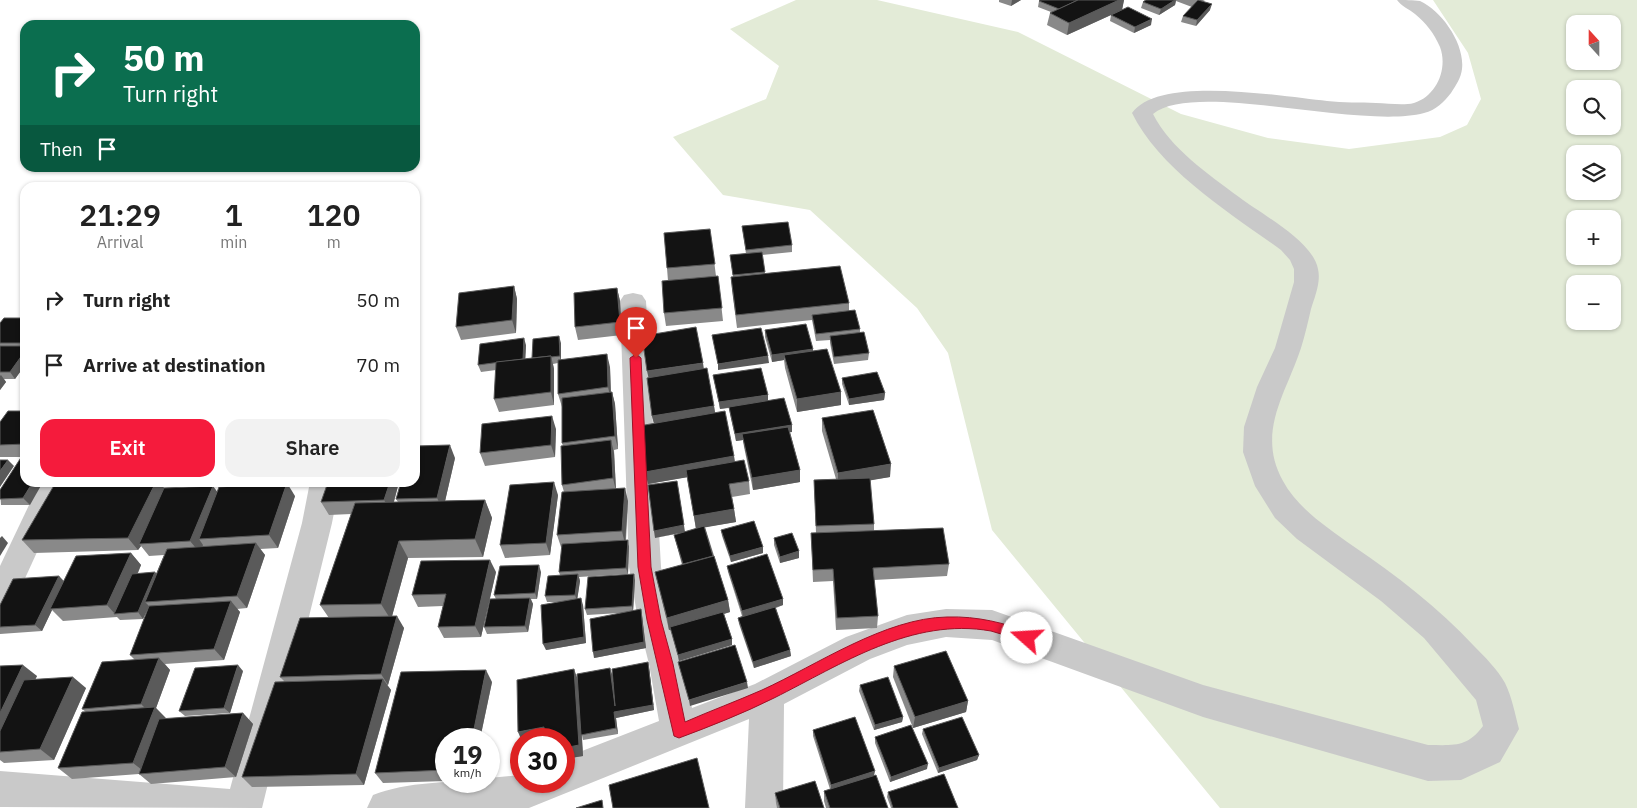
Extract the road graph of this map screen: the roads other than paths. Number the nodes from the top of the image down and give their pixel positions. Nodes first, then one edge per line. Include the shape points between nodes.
1 (1406, 0) edge
2 (633, 301) dead end
3 (53, 487) edge
4 (324, 487) edge
5 (0, 599) edge
6 (767, 694) junction
7 (679, 731) junction
8 (575, 772) edge
9 (0, 789) edge
10 (521, 793) edge
11 (237, 808) edge
12 (243, 808) edge
13 (386, 808) edge
14 (764, 808) edge

1 - 6 street via 1428,14 1444,35 1452,53 1452,75 1440,94 1424,106 1404,110 1324,108 1216,97 1157,102 1142,112 1144,122 1172,152 1289,244 1301,257 1306,269 1306,282 1288,348 1258,427 1257,452 1270,486 1286,509 1308,530 1392,591 1436,628 1472,666 1492,693 1501,729 1487,750 1461,762 1428,763 1203,701 992,625 946,623 907,630 858,648
2 - 7 street via 645,567
3 - 5 street
4 - 12 street
6 - 7 street
6 - 14 street
7 - 8 street
9 - 11 street
10 - 13 street

